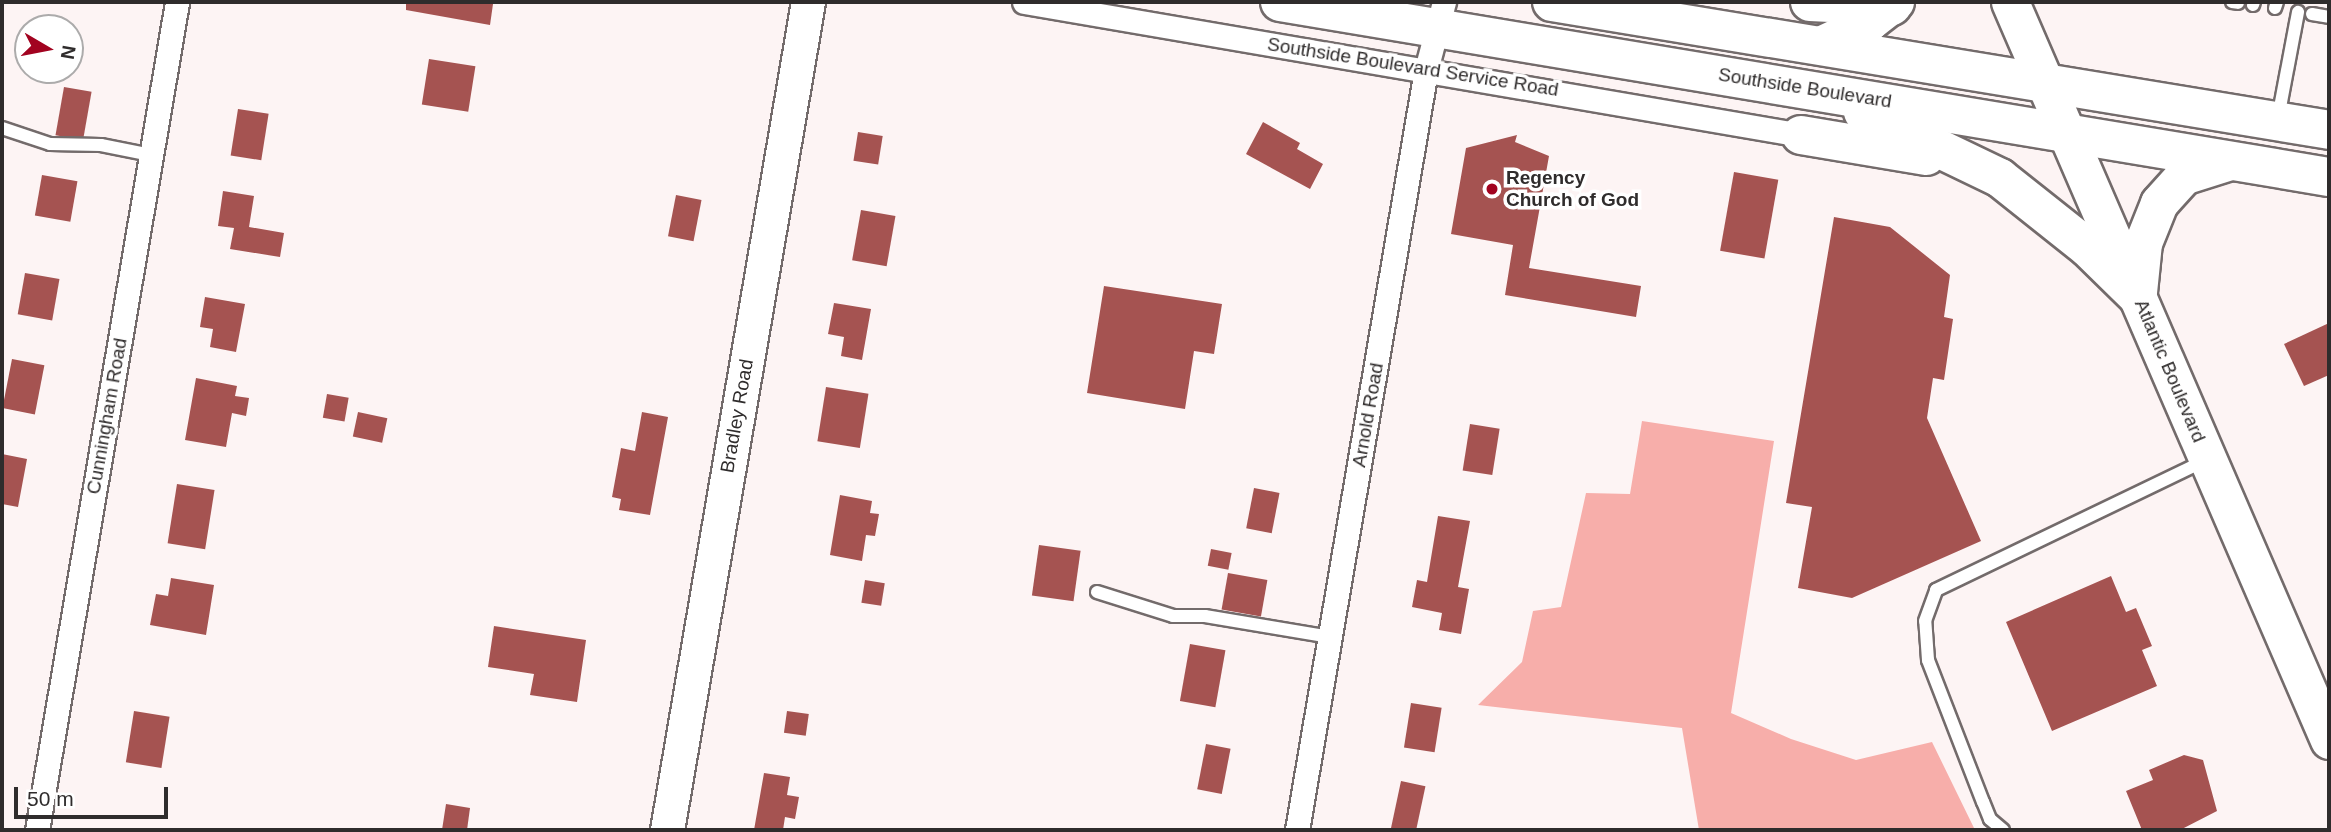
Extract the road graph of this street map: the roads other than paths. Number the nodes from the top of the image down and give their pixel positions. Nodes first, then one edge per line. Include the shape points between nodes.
1 (177, 2) edge
2 (808, 2) edge
3 (1024, 2) edge
4 (1280, 2) edge
5 (1552, 2) edge
6 (1810, 2) edge
7 (2010, 2) edge
8 (2232, 2) edge
9 (2329, 2) edge
10 (2238, 3) edge
11 (1894, 4) edge
12 (2298, 12) dead end
13 (2312, 14) dead end
14 (1440, 15) edge
15 (2328, 17) edge
16 (1822, 44) junction
17 (1426, 70) junction
18 (2045, 81) junction
19 (1805, 88) junction
20 (2277, 122) junction
21 (2, 128) edge
22 (2329, 130) edge
23 (2066, 132) junction
24 (1801, 135) joint
25 (151, 155) junction
26 (2230, 161) junction
27 (2329, 177) edge
28 (2000, 178) junction
29 (2138, 297) junction
30 (2208, 459) junction
31 (1097, 592) dead end
32 (1330, 637) junction
33 (2329, 740) edge
34 (37, 830) edge
35 (667, 830) edge
36 (1297, 830) edge
37 (2003, 830) edge

1 - 25 street, Cunningham Road
2 - 35 street, Bradley Road
3 - 17 street, Southside Boulevard Service Road
4 - 14 highway, Southside Boulevard
5 - 16 highway
6 - 11 highway
7 - 18 main road, Atlantic Boulevard
8 - 10 lane
9 - 15 lane
11 - 16 main road via 1869,22
12 - 20 lane
13 - 15 lane
14 - 17 street, Arnold Road
14 - 19 highway, Southside Boulevard
16 - 18 highway
17 - 24 street, Southside Boulevard Service Road
17 - 32 street, Arnold Road
18 - 20 highway
18 - 23 main road, Atlantic Boulevard
19 - 23 highway, Southside Boulevard
19 - 28 highway
20 - 22 highway
21 - 25 lane via 50,144 102,145
23 - 26 highway, Southside Boulevard
23 - 29 main road, Atlantic Boulevard
24 - 28 highway via 1908,151
25 - 34 street, Cunningham Road
26 - 27 highway, Southside Boulevard
26 - 29 main road via 2183,176 2158,203 2143,243
28 - 29 highway via 2088,248
29 - 30 main road, Atlantic Boulevard
30 - 33 main road, Atlantic Boulevard
30 - 37 lane via 1936,590 1925,621 1928,660 1990,819
31 - 32 lane via 1173,616 1205,616
32 - 36 street, Arnold Road

